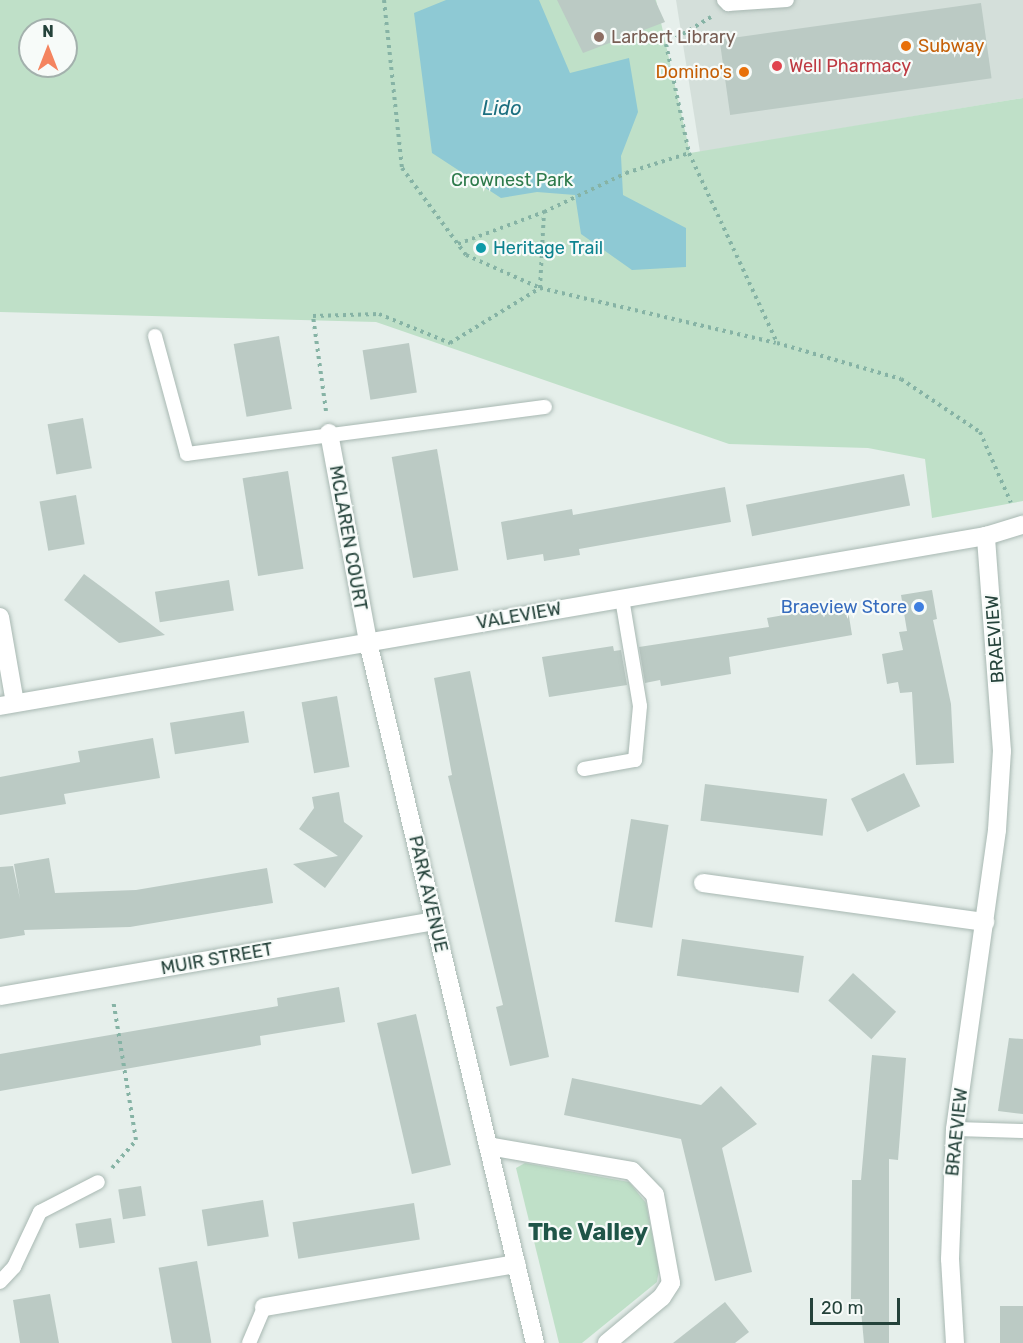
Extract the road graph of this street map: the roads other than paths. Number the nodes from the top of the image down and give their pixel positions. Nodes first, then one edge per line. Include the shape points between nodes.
1 (786, 0) edge
2 (726, 2) edge
3 (155, 336) dead end
4 (545, 407) dead end
5 (329, 433) junction
6 (1021, 526) edge
7 (986, 536) junction
8 (622, 598) junction
9 (0, 617) edge
10 (368, 642) junction
11 (7, 705) edge
12 (584, 769) dead end
13 (704, 883) dead end
14 (434, 921) junction
15 (986, 922) junction
16 (0, 996) edge
17 (955, 1130) junction
18 (1023, 1131) edge
19 (488, 1146) junction
20 (99, 1182) road end
21 (516, 1264) junction
22 (0, 1282) edge
23 (264, 1307) joint
24 (249, 1343) edge
25 (535, 1343) edge
26 (607, 1343) edge
27 (955, 1343) edge

1 - 2 lane
3 - 5 lane via 187,454
4 - 5 lane
5 - 10 street, MCLAREN COURT
6 - 7 street, VALEVIEW
7 - 8 street, VALEVIEW
7 - 15 street, BRAEVIEW via 1002,751
8 - 10 street, VALEVIEW
8 - 12 lane via 640,706 635,760
9 - 11 street, VALEVIEW
10 - 11 street, VALEVIEW
10 - 14 street, PARK AVENUE
13 - 15 street
14 - 16 street, MUIR STREET
14 - 19 street, PARK AVENUE
15 - 17 street, BRAEVIEW
17 - 18 lane
17 - 27 street, BRAEVIEW via 950,1259
19 - 21 street, PARK AVENUE
19 - 26 street via 632,1171 655,1195 671,1282 662,1298
20 - 22 lane via 40,1212 14,1267
21 - 23 street
21 - 25 street, PARK AVENUE
23 - 24 lane

